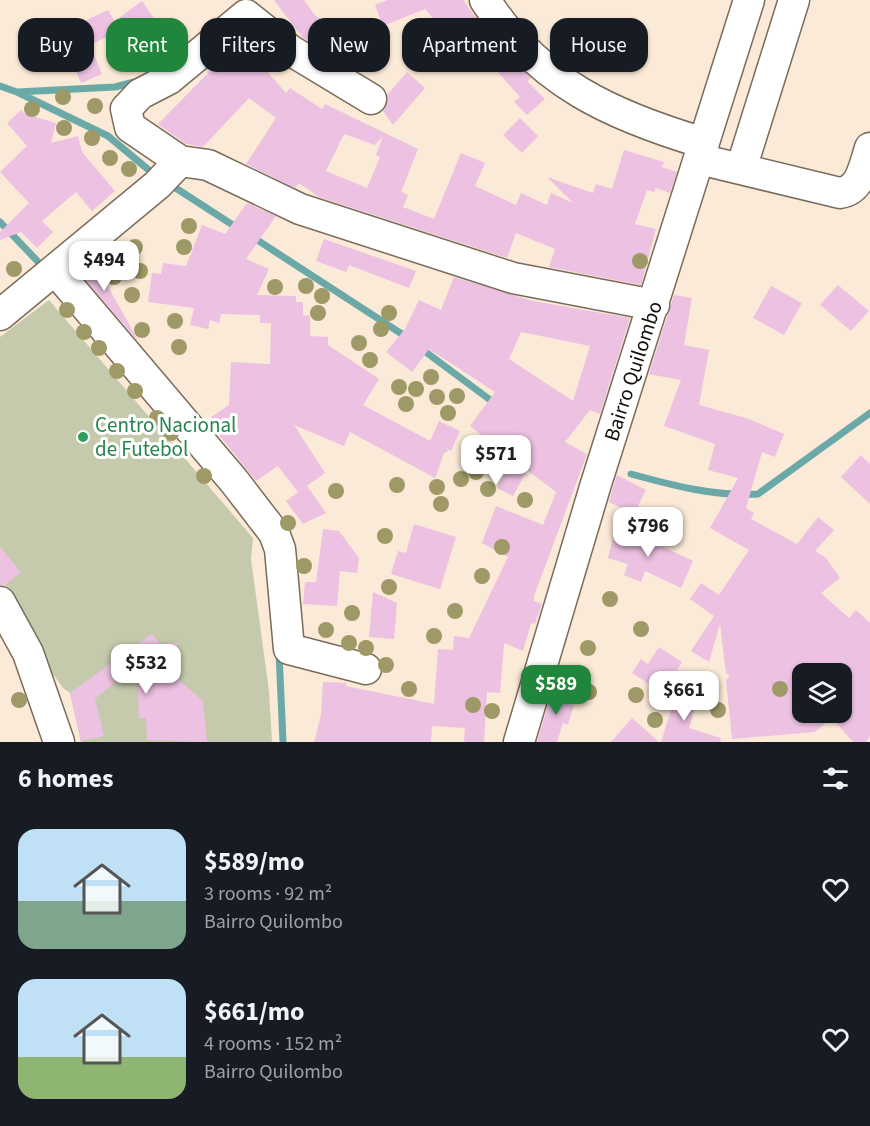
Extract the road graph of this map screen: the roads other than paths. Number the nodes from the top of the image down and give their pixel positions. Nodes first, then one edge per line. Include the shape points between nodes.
1 (486, 0) edge
2 (749, 0) edge
3 (794, 0) edge
4 (370, 99) dead end
5 (870, 148) edge
6 (702, 151) junction
7 (180, 161) junction
8 (741, 169) junction
9 (56, 271) junction
10 (654, 305) junction
11 (0, 315) edge
12 (0, 602) edge
13 (366, 669) dead end
14 (59, 742) edge
15 (519, 742) edge

1 - 6 street via 528,53 581,96
2 - 6 street, Bairro Quilombo
3 - 8 street
4 - 7 street via 290,50 246,15 170,79 140,94 126,109 130,127
5 - 8 street via 859,180 849,192 830,192
6 - 8 street
6 - 10 street, Bairro Quilombo
7 - 9 street
7 - 10 street via 208,165 300,209 513,278
9 - 11 street
9 - 13 street via 274,533 281,557 289,649
10 - 15 street, Bairro Quilombo
12 - 14 street via 28,653

